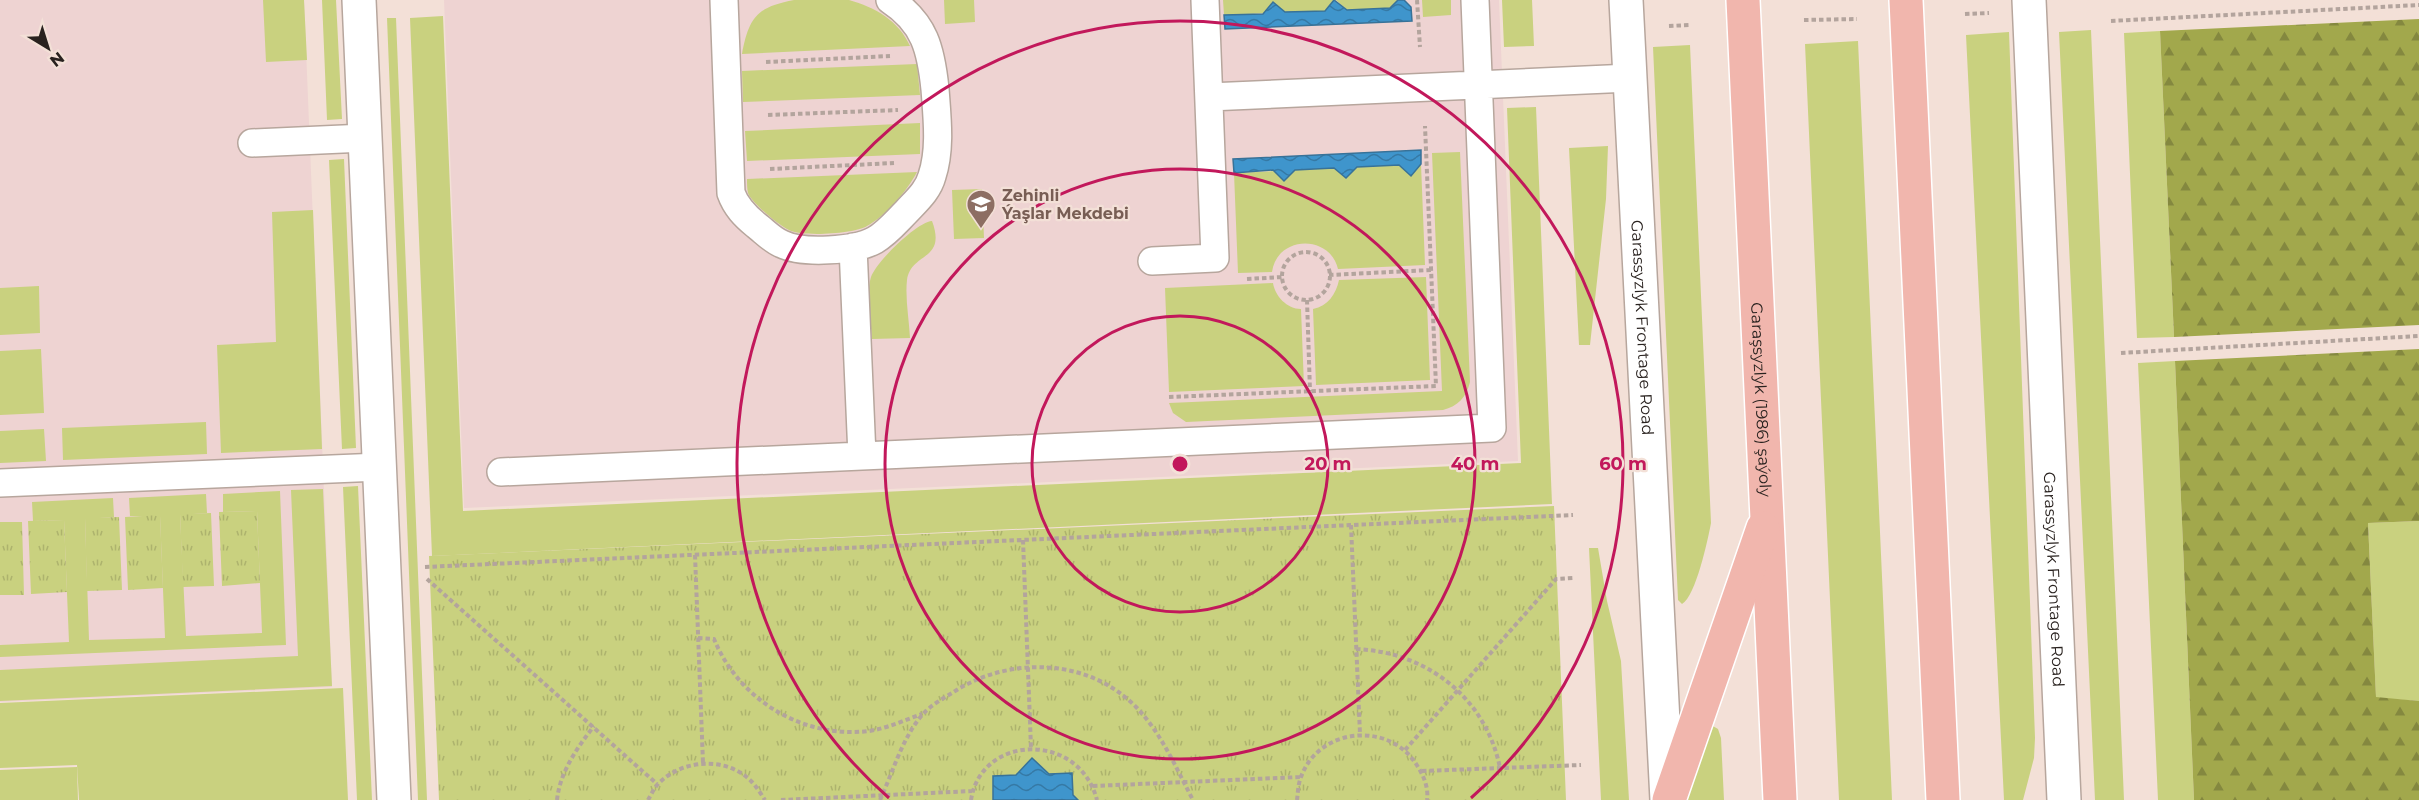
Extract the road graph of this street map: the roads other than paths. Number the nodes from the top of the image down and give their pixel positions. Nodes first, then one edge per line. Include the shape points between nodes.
1 (359, 0) edge
2 (724, 0) edge
3 (890, 0) edge
4 (1205, 0) edge
5 (1475, 0) edge
6 (1626, 0) edge
7 (1743, 0) edge
8 (1906, 0) edge
9 (2029, 0) edge
10 (1630, 78) junction
11 (1479, 85) junction
12 (1209, 97) junction
13 (365, 138) junction
14 (252, 143) dead end
15 (853, 248) junction
16 (1152, 261) dead end
17 (862, 456) junction
18 (380, 467) junction
19 (501, 472) dead end
20 (0, 483) edge
21 (1768, 512) junction
22 (394, 800) edge
23 (1668, 800) edge
24 (1780, 800) edge
25 (1943, 800) edge
26 (2064, 800) edge

1 - 13 street
2 - 15 lane via 731,193 738,207 781,244 804,249
3 - 15 lane via 915,20 930,54 936,108 935,162 924,193 885,234
4 - 12 lane
5 - 11 lane
6 - 10 street, Garassyzlyk Frontage Road
7 - 21 main road, Garaşsyzlyk (1986) şaýoly
8 - 25 main road
9 - 26 street, Garassyzlyk Frontage Road
10 - 11 lane
10 - 23 street, Garassyzlyk Frontage Road
11 - 12 lane
11 - 17 lane via 1492,428
12 - 16 lane via 1215,258
13 - 14 lane
13 - 18 street
15 - 17 lane
17 - 19 lane
18 - 20 lane
18 - 22 street
21 - 23 main road
21 - 24 main road, Garaşsyzlyk (1986) şaýoly

